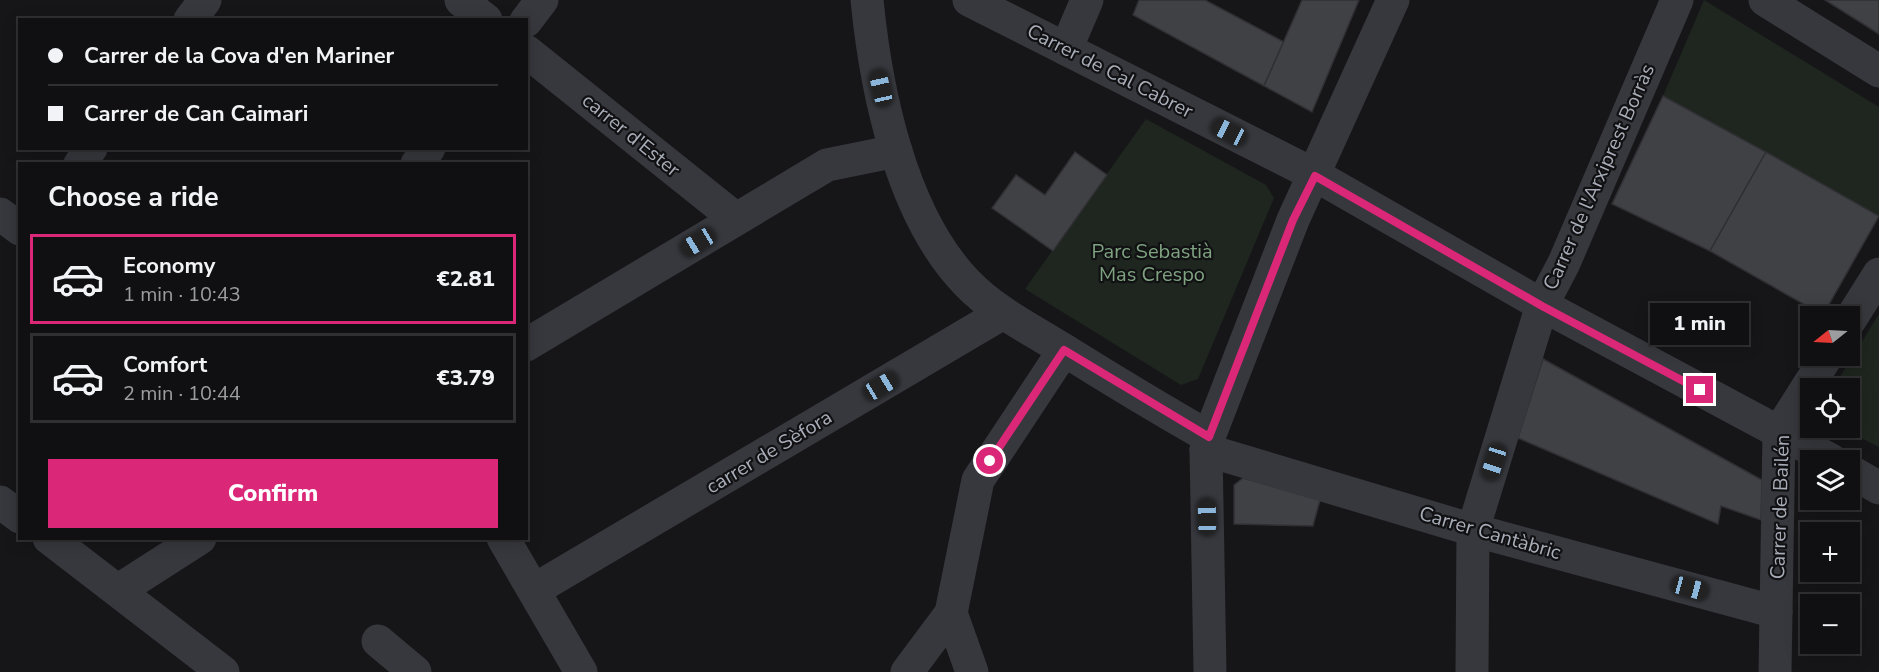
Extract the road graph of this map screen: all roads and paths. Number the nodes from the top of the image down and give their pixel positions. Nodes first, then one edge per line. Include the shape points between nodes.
1 (205, 0) edge
2 (461, 0) edge
3 (542, 0) edge
4 (867, 0) edge
5 (969, 0) edge
6 (1087, 0) edge
7 (1393, 0) edge
8 (1677, 0) edge
9 (1765, 0) edge
10 (192, 18) edge
11 (484, 18) edge
12 (528, 18) edge
13 (1066, 49) junction
14 (528, 53) edge
15 (1879, 71) edge
16 (896, 151) junction
17 (1315, 176) junction
18 (0, 214) edge
19 (736, 219) junction
20 (18, 228) edge
21 (1879, 274) edge
22 (1542, 306) junction
23 (1859, 306) edge
24 (1003, 313) junction
25 (528, 344) edge
26 (1064, 350) junction
27 (1821, 366) edge
28 (1779, 432) junction
29 (1208, 443) junction
30 (1812, 450) edge
31 (1860, 477) edge
32 (1879, 488) edge
33 (0, 502) edge
34 (18, 516) edge
35 (1473, 530) junction
36 (52, 540) edge
37 (197, 540) edge
38 (504, 540) edge
39 (119, 590) junction
40 (534, 590) junction
41 (1776, 612) junction
42 (951, 613) junction
43 (378, 641) dead end
44 (223, 672) edge
45 (415, 672) edge
46 (581, 672) edge
47 (907, 672) edge
48 (972, 672) edge
49 (1210, 672) edge
50 (1472, 672) edge
51 (1775, 672) edge

1 - 10 street
2 - 11 street
3 - 12 street
4 - 16 street, Carrer Cantàbric via 872,47
5 - 13 street, Carrer de Cal Cabrer
6 - 13 street
7 - 17 street
8 - 22 street, Carrer de l'Arxiprest Borràs
9 - 15 street
13 - 17 street, Carrer de Cal Cabrer
14 - 19 street, carrer d'Ester
16 - 19 street via 827,165
16 - 24 street, Carrer Cantàbric via 915,203 942,250 967,283
17 - 22 street, Carrer de Cal Cabrer
17 - 29 street via 1293,220
18 - 20 street
19 - 25 street
21 - 23 street
22 - 28 street, Carrer de Cal Cabrer
22 - 35 street, Carrer de l'Arxiprest Borràs
24 - 26 street, Carrer Cantàbric
24 - 40 street, carrer de Sèfora
26 - 29 street, Carrer Cantàbric
26 - 42 street via 978,480
27 - 28 street, Carrer de Bailén
28 - 30 street, Carrer de Cal Cabrer
28 - 41 street, Carrer de Bailén
29 - 35 street, Carrer Cantàbric
29 - 49 street
31 - 32 street
33 - 34 street
35 - 41 street, Carrer Cantàbric
35 - 50 street, Carrer de l'Arxiprest Borràs
36 - 39 street
37 - 39 street
38 - 40 street
39 - 44 street
40 - 46 street
41 - 51 street, Carrer de Bailén
42 - 47 street
42 - 48 street
43 - 45 street

